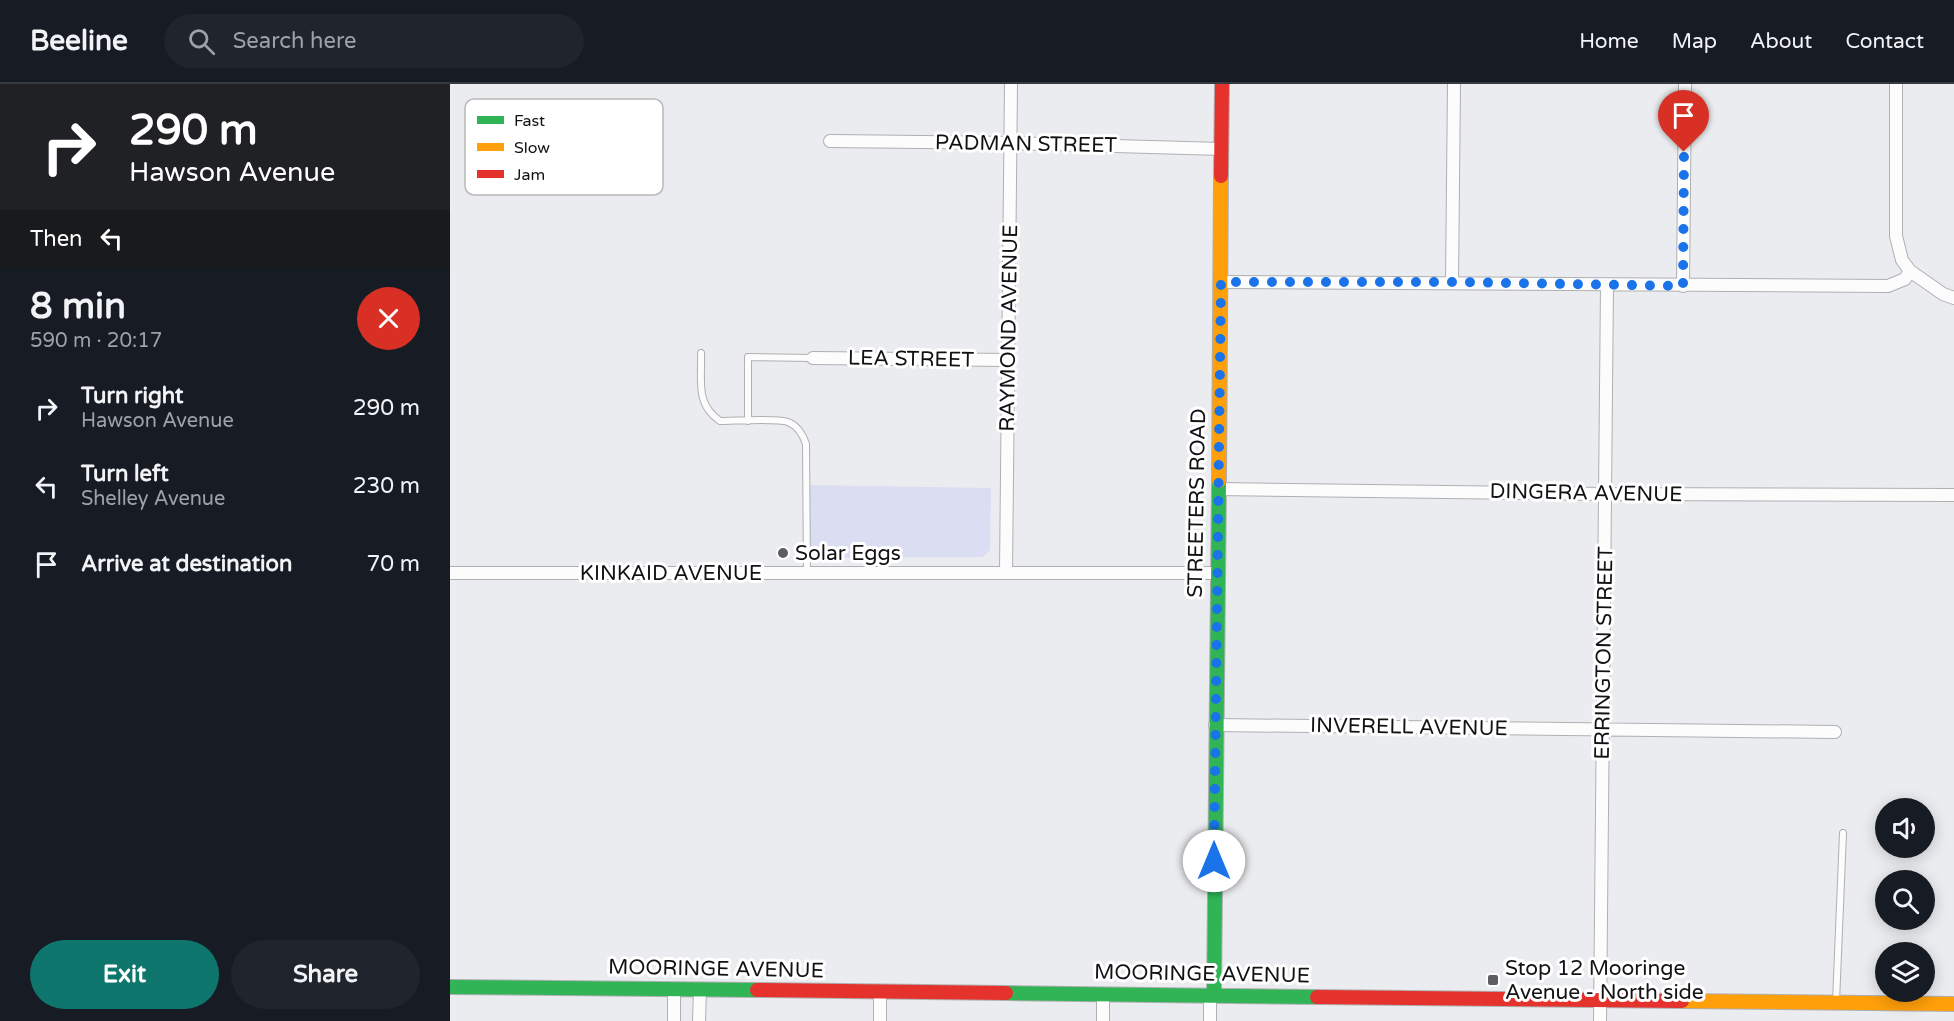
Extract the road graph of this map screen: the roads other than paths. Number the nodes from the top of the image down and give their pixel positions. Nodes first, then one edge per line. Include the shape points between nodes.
1 (1011, 84) edge
2 (1222, 84) edge
3 (1454, 84) edge
4 (1685, 84) edge
5 (1896, 84) edge
6 (830, 141) dead end
7 (1011, 142) junction
8 (1222, 149) junction
9 (1910, 271) junction
10 (1221, 282) junction
11 (1452, 282) junction
12 (1607, 285) junction
13 (1683, 286) junction
14 (1954, 298) edge
15 (701, 354) dead end
16 (813, 358) joint
17 (1009, 360) junction
18 (748, 421) junction
19 (1218, 489) junction
20 (1605, 494) junction
21 (1954, 495) edge
22 (1006, 572) junction
23 (450, 573) edge
24 (807, 573) junction
25 (1216, 573) junction
26 (1215, 725) junction
27 (1603, 730) junction
28 (1836, 732) dead end
29 (1843, 833) dead end
30 (450, 987) edge
31 (674, 990) junction
32 (700, 990) junction
33 (880, 992) junction
34 (1102, 994) junction
35 (1212, 995) junction
36 (1600, 1000) junction
37 (1836, 1002) junction
38 (1954, 1004) edge
39 (674, 1021) edge
40 (699, 1021) edge
41 (880, 1021) edge
42 (1103, 1021) edge
43 (1210, 1021) edge
44 (1600, 1021) edge

1 - 7 street, RAYMOND AVENUE
2 - 8 street, STREETERS ROAD
3 - 11 street
4 - 13 street
5 - 9 street via 1896,236 1902,260
6 - 7 street, PADMAN STREET
7 - 8 street, PADMAN STREET
7 - 17 street, RAYMOND AVENUE
8 - 10 street, STREETERS ROAD
9 - 13 street via 1905,279 1888,286
9 - 14 street
10 - 11 street
10 - 19 street, STREETERS ROAD
11 - 12 street
12 - 13 street
12 - 20 street, ERRINGTON STREET
15 - 18 lane via 702,401 708,411 720,421
16 - 17 street, LEA STREET
16 - 18 lane via 748,357
17 - 22 street, RAYMOND AVENUE
18 - 24 lane via 787,422 800,431 806,444
19 - 20 street, DINGERA AVENUE
19 - 25 street, STREETERS ROAD
20 - 21 street, DINGERA AVENUE
20 - 27 street, ERRINGTON STREET
22 - 24 street, KINKAID AVENUE
22 - 25 street, KINKAID AVENUE
23 - 24 street, KINKAID AVENUE
25 - 26 street, STREETERS ROAD
26 - 27 street, INVERELL AVENUE
26 - 35 street, STREETERS ROAD
27 - 28 street, INVERELL AVENUE
27 - 36 street, ERRINGTON STREET
29 - 37 lane
30 - 31 street, MOORINGE AVENUE
31 - 32 street, MOORINGE AVENUE
31 - 39 street
32 - 33 street, MOORINGE AVENUE
32 - 40 street
33 - 34 street, MOORINGE AVENUE
33 - 41 street
34 - 35 street, MOORINGE AVENUE
34 - 42 street
35 - 36 street, MOORINGE AVENUE
35 - 43 street, STREETERS ROAD
36 - 37 street, MOORINGE AVENUE
36 - 44 street, ERRINGTON STREET
37 - 38 street, MOORINGE AVENUE

